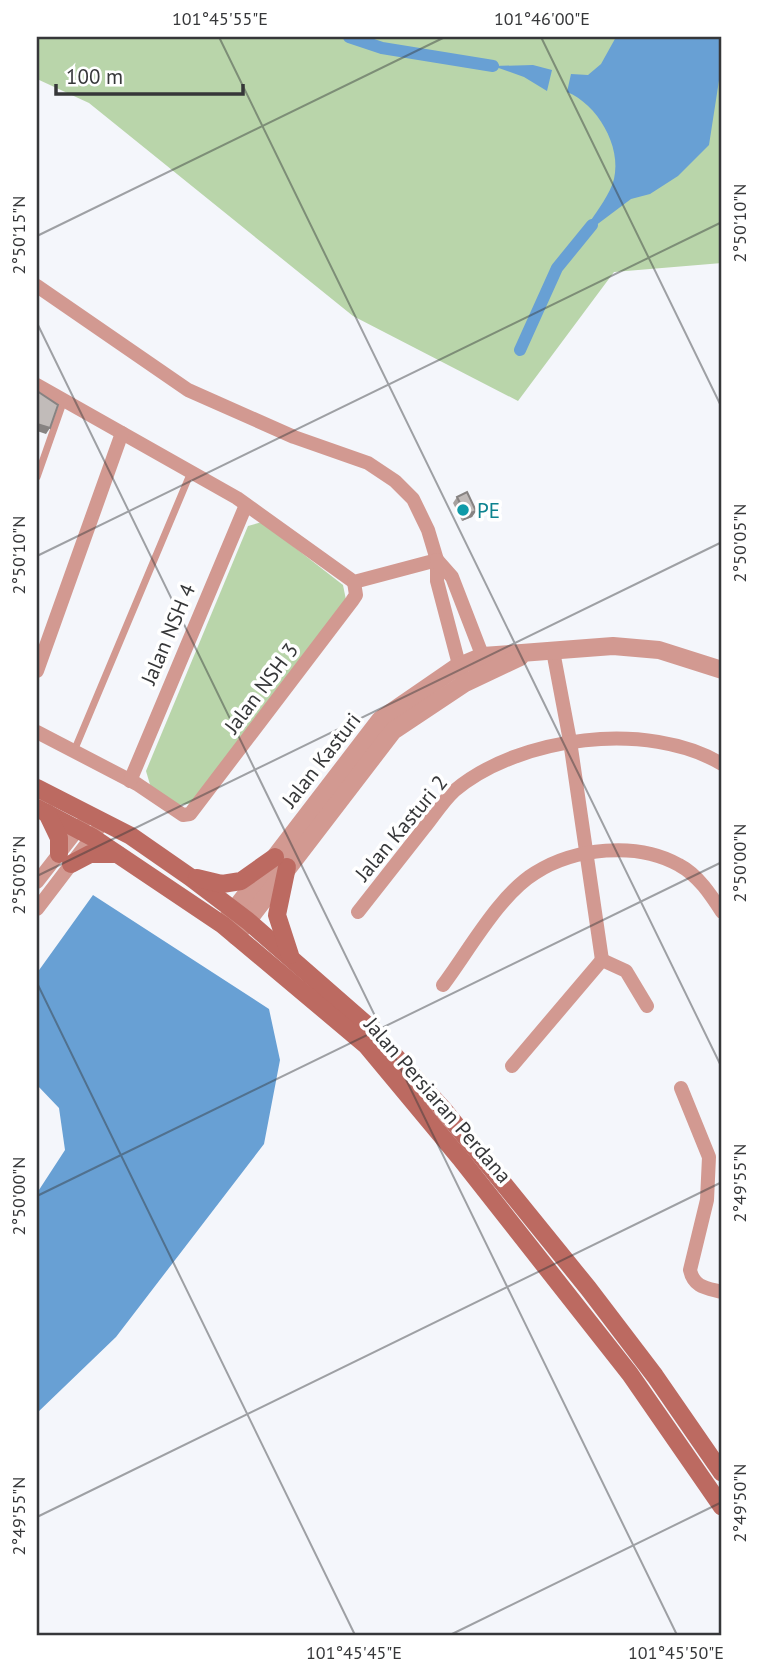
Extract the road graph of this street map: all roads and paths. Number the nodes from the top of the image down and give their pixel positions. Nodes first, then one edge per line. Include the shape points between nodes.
1 (37, 286) edge
2 (37, 385) edge
3 (64, 400) junction
4 (122, 433) junction
5 (191, 472) junction
6 (37, 477) edge
7 (246, 505) junction
8 (437, 559) junction
9 (354, 582) junction
10 (553, 651) junction
11 (486, 664) junction
12 (722, 670) edge
13 (37, 671) edge
14 (461, 675) junction
15 (37, 732) edge
16 (570, 741) junction
17 (73, 752) junction
18 (722, 764) edge
19 (130, 780) junction
20 (37, 788) edge
21 (42, 811) edge
22 (91, 826) junction
23 (586, 852) junction
24 (117, 854) junction
25 (65, 859) junction
26 (281, 862) junction
27 (190, 877) junction
28 (37, 882) edge
29 (37, 909) edge
30 (358, 912) dead end
31 (722, 912) edge
32 (241, 915) junction
33 (229, 930) junction
34 (292, 960) junction
35 (602, 960) junction
36 (443, 985) dead end
37 (647, 1006) dead end
38 (512, 1066) dead end
39 (681, 1088) dead end
40 (722, 1292) edge
41 (722, 1473) edge
42 (722, 1507) edge

1 - 8 street via 188,390 293,437 368,463 395,481 413,499
2 - 3 street
3 - 4 street
3 - 6 lane
4 - 5 street
4 - 13 street
5 - 7 street
5 - 17 lane
7 - 9 street
7 - 19 street, Jalan NSH 4
8 - 9 street
8 - 11 street via 452,577
8 - 14 street via 436,581
9 - 19 street, Jalan NSH 3 via 352,601 190,814 183,815
10 - 11 street
10 - 12 street via 612,646 659,650
10 - 16 street
11 - 14 street, Jalan Kasturi
14 - 26 street, Jalan Kasturi via 380,720
15 - 17 street
16 - 18 street, Jalan Kasturi 2 via 617,739 675,746
16 - 23 street
16 - 30 street, Jalan Kasturi 2 via 493,766 453,792
17 - 19 street
20 - 22 main road, Jalan Persiaran Perdana
21 - 22 main road, Jalan Persiaran Perdana
21 - 25 main road
22 - 24 main road, Jalan Persiaran Perdana
22 - 25 street
22 - 27 main road, Jalan Persiaran Perdana via 131,836
23 - 31 street via 651,854 680,865 708,889
23 - 35 street
23 - 36 street via 534,873 506,900
24 - 25 main road
24 - 33 main road, Jalan Persiaran Perdana
25 - 28 street
25 - 29 street
26 - 27 main road via 241,881 222,884
26 - 32 street, Jalan Kasturi
26 - 34 main road via 277,915
27 - 32 main road, Jalan Persiaran Perdana
32 - 33 street, Jalan Kasturi
32 - 34 main road, Jalan Persiaran Perdana
33 - 42 main road, Jalan Persiaran Perdana via 366,1045 631,1374
34 - 41 main road, Jalan Persiaran Perdana via 367,1025 443,1109 588,1288
35 - 37 street via 626,971
35 - 38 street
39 - 40 street via 709,1157 707,1200 690,1270 698,1286

